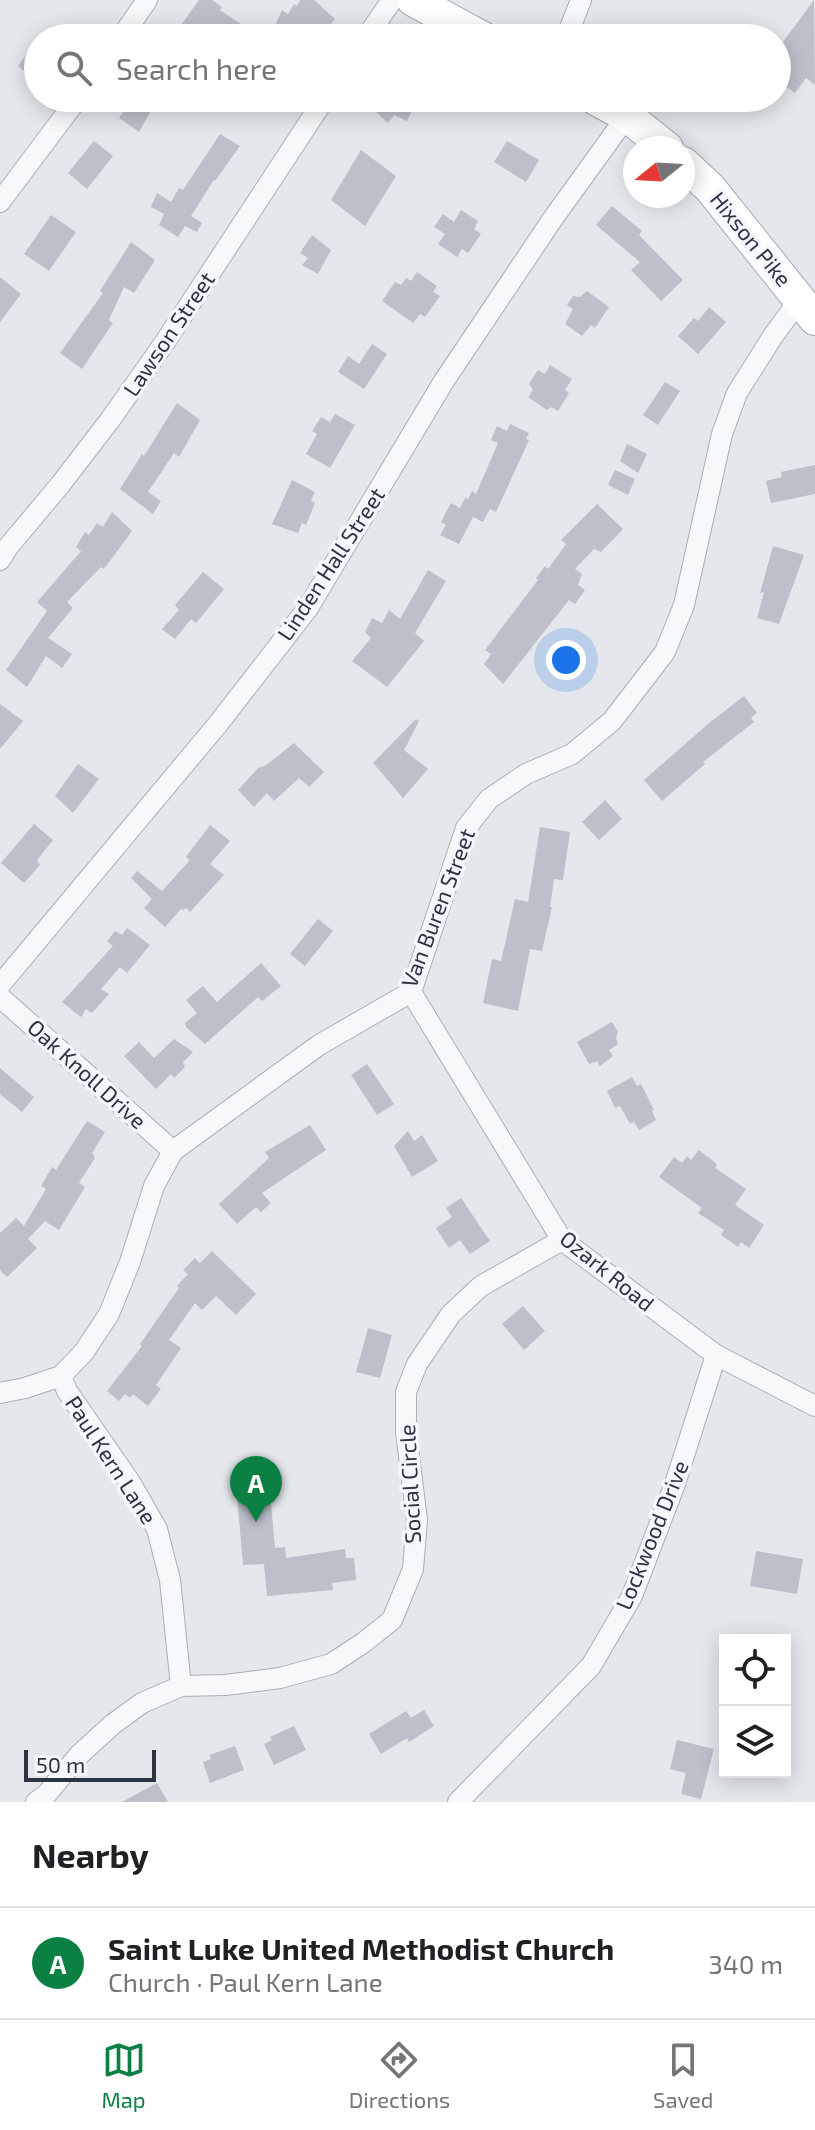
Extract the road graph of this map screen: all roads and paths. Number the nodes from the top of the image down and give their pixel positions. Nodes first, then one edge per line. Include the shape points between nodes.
1 (147, 0) edge
2 (392, 0) edge
3 (413, 0) edge
4 (581, 0) edge
5 (131, 24) edge
6 (376, 24) edge
7 (457, 24) edge
8 (572, 24) edge
9 (68, 112) edge
10 (316, 112) edge
11 (620, 112) edge
12 (627, 116) junction
13 (652, 136) edge
14 (695, 174) edge
15 (0, 202) edge
16 (808, 309) edge
17 (0, 560) edge
18 (0, 985) edge
19 (411, 992) junction
20 (0, 997) edge
21 (173, 1151) junction
22 (562, 1240) junction
23 (716, 1355) junction
24 (61, 1376) junction
25 (0, 1393) edge
26 (815, 1406) edge
27 (181, 1686) junction
28 (36, 1802) edge
29 (458, 1802) edge

1 - 5 street
2 - 6 street
3 - 7 main road
4 - 8 street
9 - 15 street
10 - 17 street, Lawson Street via 128,394
11 - 12 main road
12 - 13 main road
12 - 18 street, Linden Hall Street via 444,381 308,608
14 - 16 main road, Hixson Pike
16 - 19 street, Van Buren Street via 773,336 737,393 722,434 684,605 665,652 612,721 572,754 526,774 489,799 466,828
19 - 21 street, Van Buren Street via 319,1045
19 - 22 street, Ozark Road
20 - 21 street, Oak Knoll Drive
21 - 24 street, Van Buren Street via 154,1186 109,1314
22 - 23 street, Ozark Road
22 - 27 street, Social Circle via 481,1286 451,1314 417,1364 406,1392 417,1520 413,1569 392,1620 331,1664 280,1678
23 - 26 street, Ozark Road
23 - 29 street, Lockwood Drive via 632,1596 591,1666
24 - 25 street, Van Buren Street
24 - 27 street, Paul Kern Lane via 157,1529 170,1580
27 - 28 street, Social Circle via 142,1703 113,1724

